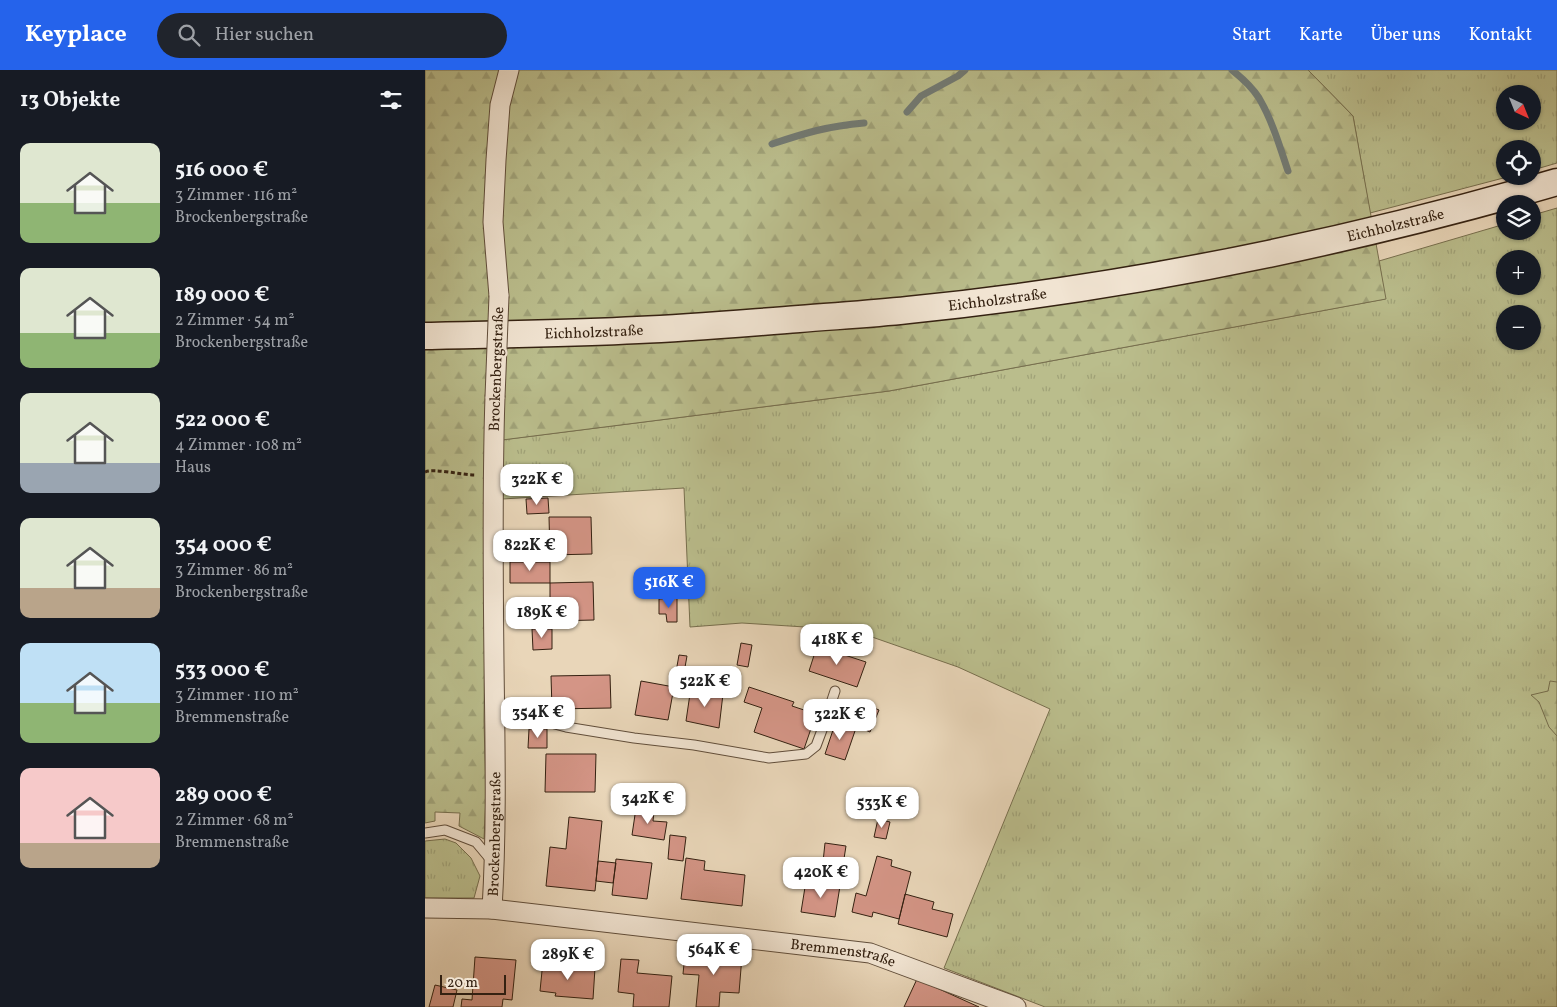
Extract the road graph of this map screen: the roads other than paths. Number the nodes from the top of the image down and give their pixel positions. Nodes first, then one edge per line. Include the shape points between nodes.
1 (509, 70) edge
2 (1557, 182) edge
3 (425, 336) edge
4 (835, 691) dead end
5 (495, 708) junction
6 (425, 833) edge
7 (495, 865) junction
8 (425, 908) edge
9 (493, 909) junction
10 (1015, 1007) edge

1 - 5 street, Brockenbergstraße, bridge via 500,105 493,222 499,296 493,476
2 - 3 main road, Eichholzstraße via 1319,242 1174,272 1046,293 908,310 758,322 639,330
4 - 5 lane via 816,746 806,754 769,758 566,727
5 - 7 street, Brockenbergstraße
6 - 7 lane via 445,830 476,842
7 - 9 street, Brockenbergstraße
8 - 9 street, Bremmenstraße
9 - 10 street, Bremmenstraße via 870,953

